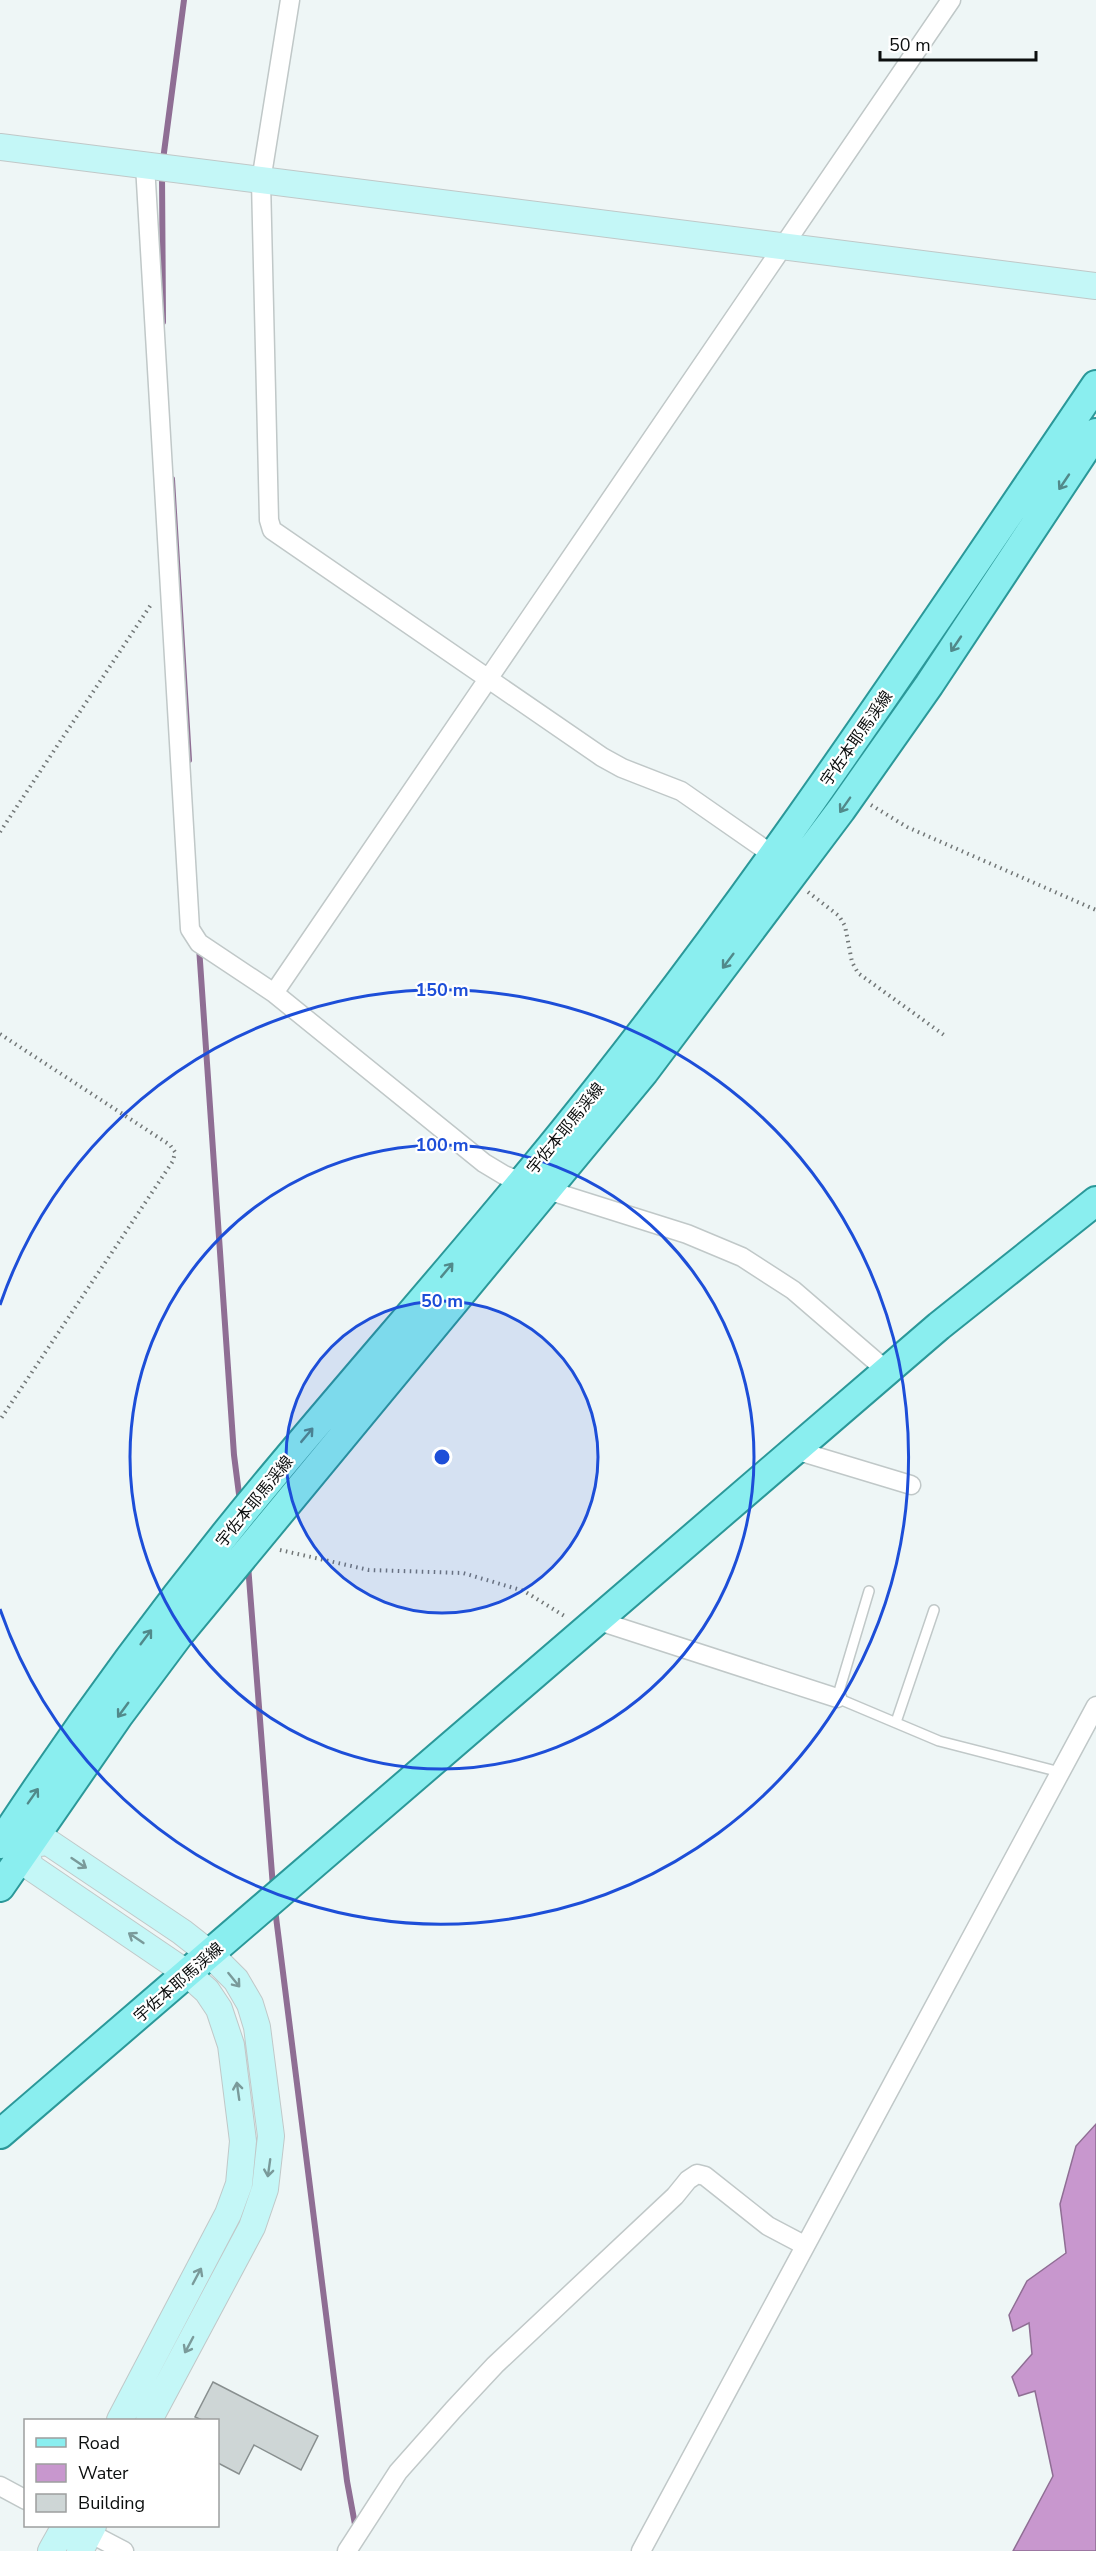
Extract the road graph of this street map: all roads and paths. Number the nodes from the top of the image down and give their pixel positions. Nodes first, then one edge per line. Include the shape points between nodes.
1 (290, 0) edge
2 (951, 0) edge
3 (3, 145) edge
4 (145, 165) junction
5 (261, 181) junction
6 (783, 247) junction
7 (1096, 286) edge
8 (1096, 385) edge
9 (1096, 433) edge
10 (169, 578) junction
11 (489, 680) junction
12 (853, 792) junction
13 (0, 832) edge
14 (773, 855) junction
15 (790, 878) junction
16 (1096, 910) edge
17 (274, 993) junction
18 (0, 1034) edge
19 (944, 1035) dead end
20 (535, 1186) junction
21 (1096, 1201) edge
22 (888, 1371) junction
23 (0, 1420) edge
24 (795, 1450) junction
25 (911, 1485) dead end
26 (249, 1549) junction
27 (869, 1591) dead end
28 (933, 1610) dead end
29 (590, 1626) junction
30 (837, 1698) junction
31 (1096, 1706) edge
32 (896, 1722) junction
33 (1060, 1772) junction
34 (9, 1837) edge
35 (0, 1887) edge
36 (210, 1954) junction
37 (188, 1974) junction
38 (0, 2134) edge
39 (804, 2245) junction
40 (121, 2419) edge
41 (150, 2419) edge
42 (0, 2486) edge
43 (24, 2499) edge
44 (64, 2527) edge
45 (85, 2534) edge
46 (51, 2551) edge
47 (124, 2551) edge
48 (347, 2551) edge
49 (640, 2551) edge

1 - 5 street
2 - 6 street
3 - 4 street
4 - 5 street
4 - 10 street
5 - 6 street
5 - 11 street via 272,530
6 - 7 street
6 - 11 street
8 - 14 main road, 宇佐本耶馬渓線 via 866,727
9 -> 12 main road, 宇佐本耶馬渓線
10 - 13 path
10 - 17 street via 190,929 200,943
11 - 14 street via 612,763 693,798
11 - 17 street
12 -> 15 main road, 宇佐本耶馬渓線
12 - 16 path via 907,826
14 - 20 main road, 宇佐本耶馬渓線 via 639,1034
15 - 19 path via 839,916 858,974
15 -> 20 main road, 宇佐本耶馬渓線 via 644,1072
17 - 20 street via 484,1163
18 - 23 path via 170,1145 175,1152
20 - 22 street via 687,1234 742,1257 793,1290
20 - 26 main road, 宇佐本耶馬渓線
34 -> 20 main road, 宇佐本耶馬渓線 via 127,1662 272,1477
21 - 22 main road, 宇佐本耶馬渓線
22 - 24 main road, 宇佐本耶馬渓線
24 - 25 street
24 - 29 main road, 宇佐本耶馬渓線
26 - 29 path via 349,1568 446,1572 490,1580 524,1591
26 -> 34 main road, 宇佐本耶馬渓線 via 119,1716
27 - 30 lane
28 - 32 lane
29 - 30 street
29 - 36 main road, 宇佐本耶馬渓線
30 - 32 lane
31 - 33 street
32 - 33 lane via 939,1741
33 - 39 street
34 - 35 main road, 宇佐本耶馬渓線
34 -> 36 street via 48,1842
37 -> 34 street via 29,1866
36 - 37 main road, 宇佐本耶馬渓線
36 -> 41 street via 236,1980 257,2027 270,2122 269,2170 252,2227
37 - 38 main road, 宇佐本耶馬渓線
40 -> 37 street via 223,2226 239,2184 242,2119 228,2032 215,2001
39 - 48 street via 768,2226 705,2176 697,2174 688,2180 453,2409 398,2472
39 - 49 street
42 - 43 street
44 - 46 street
45 - 47 street

